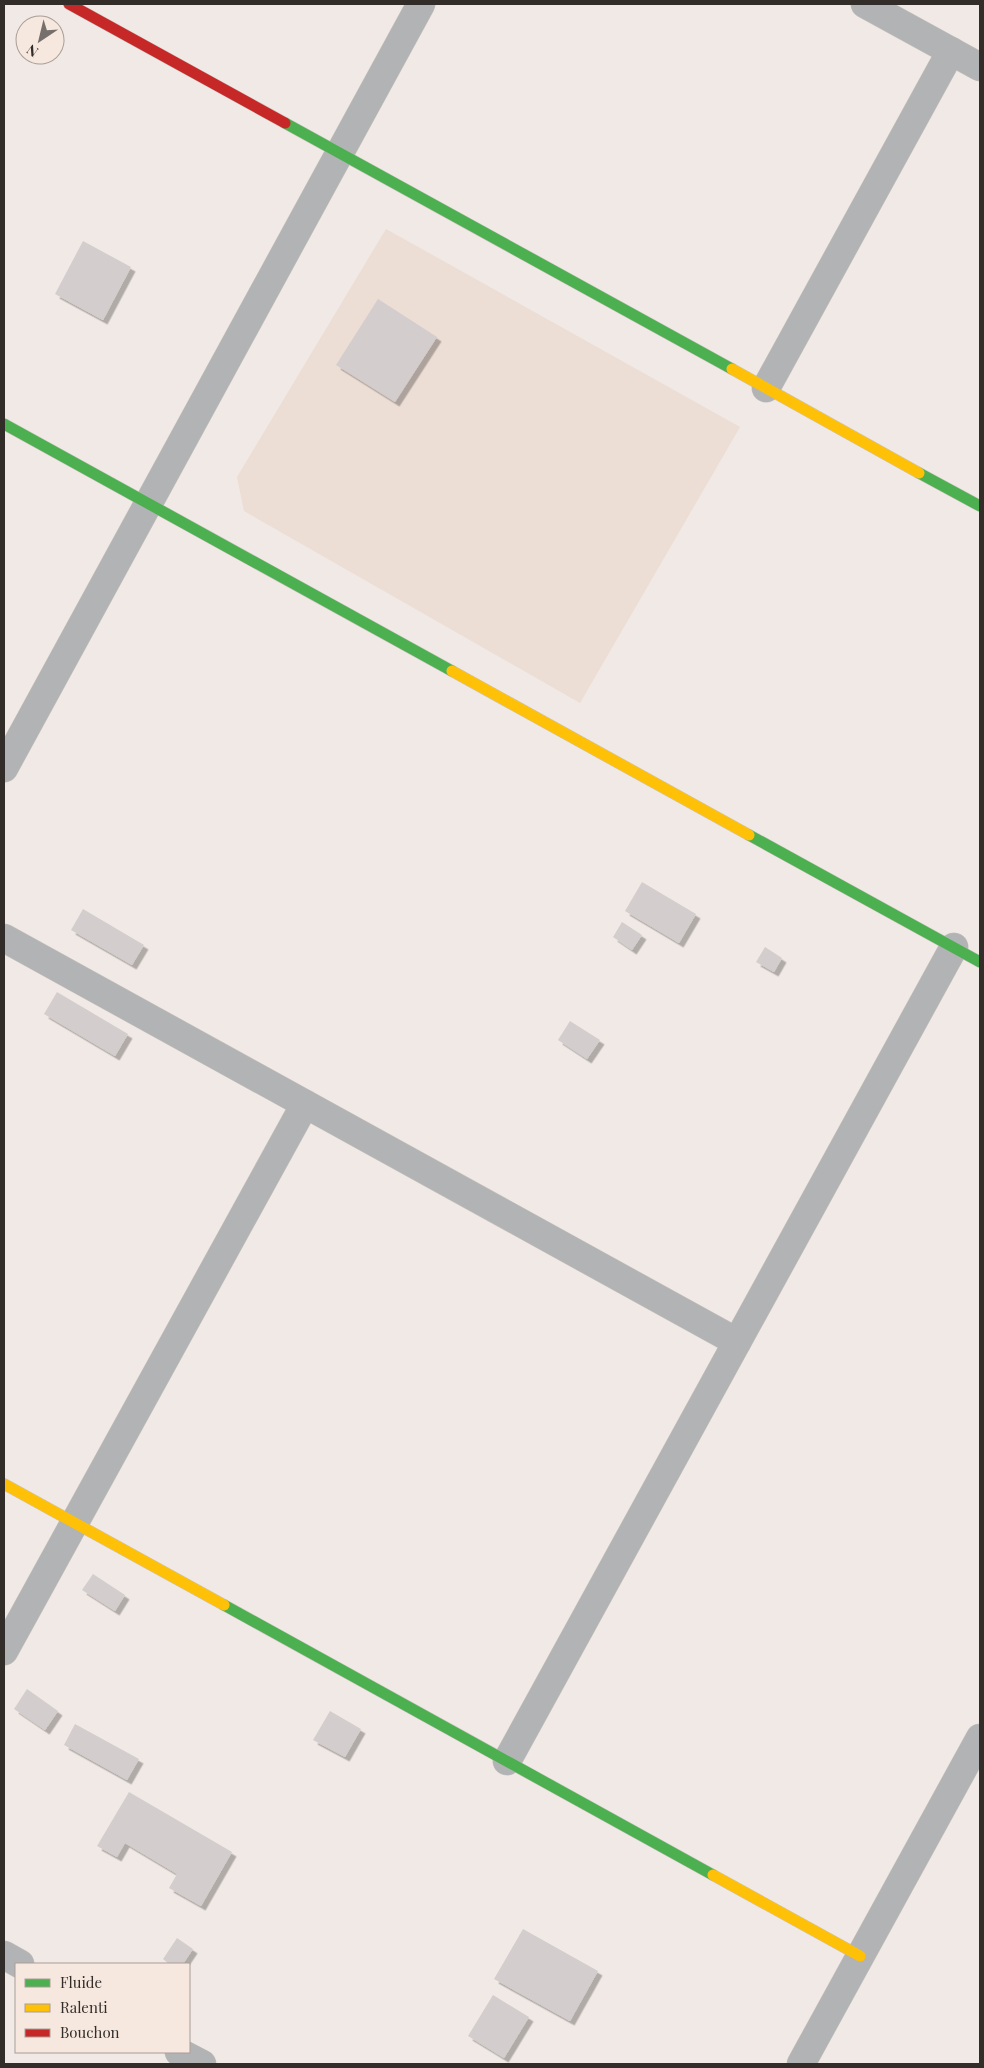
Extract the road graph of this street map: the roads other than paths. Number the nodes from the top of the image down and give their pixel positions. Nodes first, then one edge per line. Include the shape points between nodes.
1 (69, 4) edge
2 (422, 4) edge
3 (865, 4) edge
4 (951, 51) junction
5 (980, 67) edge
6 (340, 153) junction
7 (766, 388) junction
8 (4, 424) edge
9 (148, 503) junction
10 (980, 506) edge
11 (4, 768) edge
12 (4, 938) edge
13 (954, 947) junction
14 (980, 962) edge
15 (305, 1104) junction
16 (737, 1342) junction
17 (4, 1484) edge
18 (74, 1523) junction
19 (4, 1651) edge
20 (980, 1738) edge
21 (507, 1761) junction
22 (4, 1955) edge
23 (860, 1956) junction
24 (18, 1963) edge
25 (181, 2053) edge
26 (202, 2064) edge
27 (801, 2064) edge

1 - 6 street
2 - 6 street
3 - 4 street
4 - 5 street
4 - 7 street
6 - 7 street
6 - 9 street
7 - 10 street
8 - 9 street
9 - 11 street
9 - 13 street
12 - 15 street
13 - 14 street
13 - 16 street
15 - 16 street
15 - 18 street
16 - 21 street
17 - 18 street
18 - 19 street
18 - 21 street
20 - 23 street
21 - 23 street
22 - 24 street
23 - 27 street
25 - 26 street

